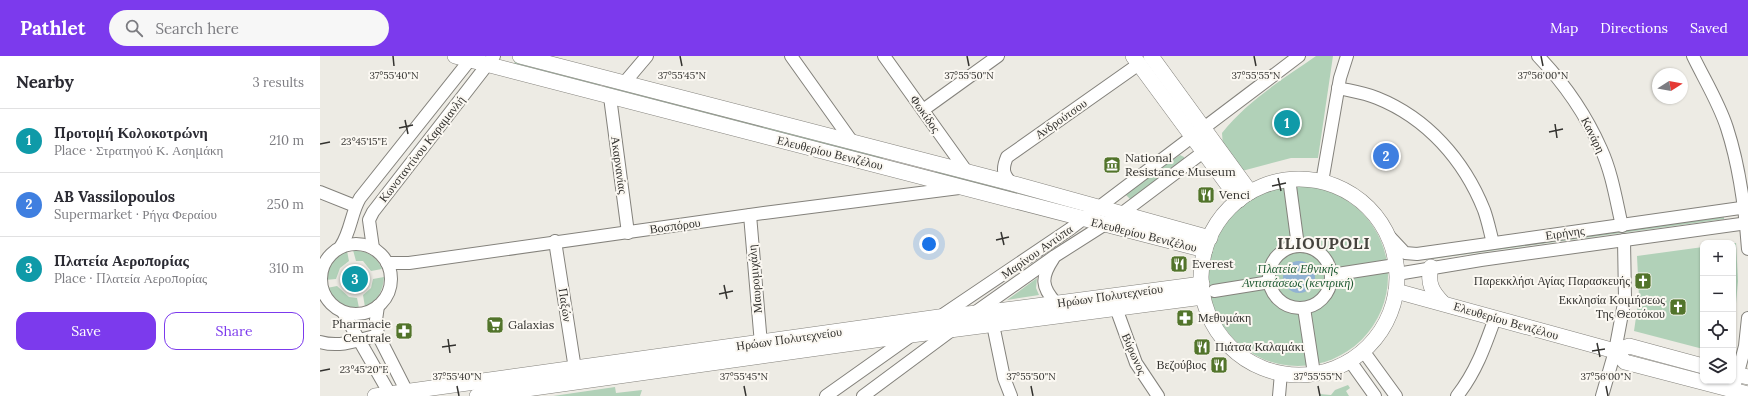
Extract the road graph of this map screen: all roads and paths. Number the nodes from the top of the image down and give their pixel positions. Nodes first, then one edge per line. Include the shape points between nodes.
1 (520, 56) edge
2 (647, 56) edge
3 (791, 56) edge
4 (884, 56) edge
5 (998, 56) edge
6 (1299, 56) edge
7 (1347, 56) edge
8 (1538, 56) edge
9 (1693, 56) edge
10 (466, 57) edge
11 (1145, 58) edge
12 (490, 60) edge
13 (625, 82) junction
14 (1338, 88) junction
15 (610, 97) junction
16 (923, 110) junction
17 (1198, 133) junction
18 (853, 143) junction
19 (1209, 148) junction
20 (967, 172) junction
21 (1322, 182) junction
22 (1011, 183) junction
23 (1290, 186) dead end
24 (963, 188) junction
25 (320, 192) edge
26 (1244, 196) junction
27 (355, 206) junction
28 (1099, 207) junction
29 (1746, 208) edge
30 (1121, 214) junction
31 (750, 215) junction
32 (1083, 220) junction
33 (1747, 223) edge
34 (1103, 225) junction
35 (1622, 226) junction
36 (628, 233) junction
37 (1389, 236) junction
38 (1624, 240) junction
39 (555, 242) junction
40 (1493, 243) junction
41 (1207, 244) junction
42 (341, 246) junction
43 (1298, 246) junction
44 (373, 248) junction
45 (1748, 249) edge
46 (1055, 256) junction
47 (387, 263) junction
48 (1432, 267) junction
49 (1393, 270) junction
50 (1331, 275) junction
51 (1270, 282) junction
52 (1206, 290) junction
53 (1396, 291) junction
54 (1056, 303) junction
55 (1443, 303) junction
56 (378, 306) junction
57 (1116, 308) junction
58 (1304, 308) junction
59 (343, 312) junction
60 (972, 314) junction
61 (939, 317) junction
62 (991, 318) junction
63 (1495, 318) junction
64 (1748, 318) edge
65 (952, 330) junction
66 (378, 334) junction
67 (911, 335) junction
68 (359, 340) junction
69 (320, 342) edge
70 (761, 344) junction
71 (1364, 352) junction
72 (1615, 352) junction
73 (1350, 361) junction
74 (1700, 365) edge
75 (1313, 368) dead end
76 (575, 369) junction
77 (1281, 373) junction
78 (1740, 375) edge
79 (530, 392) edge
80 (1732, 393) edge
81 (408, 394) edge
82 (1748, 394) edge
83 (386, 395) edge
84 (477, 396) edge
85 (826, 396) edge
86 (863, 396) edge
87 (1011, 396) edge
88 (1158, 396) edge
89 (1280, 396) edge
90 (1375, 396) edge
91 (1396, 396) edge
92 (1457, 396) edge
93 (1602, 396) edge

1 - 13 main road, Ελευθερίου Βενιζέλου
2 - 13 street
3 - 18 street
4 - 16 street, Φωκίδος
5 - 16 street
6 - 17 street, Μαρίνου Αντύπα
7 - 14 street
8 - 35 street, Κανάρη via 1568,92 1602,150
9 - 29 street via 1726,127
10 - 12 main road, Ελευθερίου Βενιζέλου
10 - 27 street, Κωνσταντίνου Καραμανλή
11 - 17 main road
11 - 22 street, Ανδρούτσου via 1007,157 1002,168
12 - 15 main road, Ελευθερίου Βενιζέλου
12 - 44 street, Κωνσταντίνου Καραμανλή via 373,212 369,220
13 - 18 main road, Ελευθερίου Βενιζέλου
14 - 21 street
14 - 40 street via 1375,97 1396,107 1413,117 1439,140 1466,173 1484,211
15 - 24 main road, Ελευθερίου Βενιζέλου
15 - 36 street, Ακαρνανίας
16 - 20 street, Φωκίδος
17 - 19 main road
17 - 28 street, Μαρίνου Αντύπα
18 - 20 main road, Ελευθερίου Βενιζέλου
19 - 26 main road
19 - 30 street, Μαρίνου Αντύπα
20 - 22 main road, Ελευθερίου Βενιζέλου
21 - 26 main road via 1275,182
21 - 37 main road via 1346,191 1364,204
22 - 28 main road, Ελευθερίου Βενιζέλου
23 - 43 street
24 - 31 street, Βοσπόρου
24 - 32 main road, Ελευθερίου Βενιζέλου
25 - 27 street
26 - 41 main road via 1222,217
27 - 42 street, Κωνσταντίνου Καραμανλή via 347,237
28 - 30 main road, Ελευθερίου Βενιζέλου
28 - 32 street, Μαρίνου Αντύπα
29 - 33 street
29 - 35 street, Ειρήνης
30 - 34 street, Μαρίνου Αντύπα
30 - 41 main road, Ελευθερίου Βενιζέλου
31 - 36 street, Βοσπόρου
31 - 70 street, Μαυρομιχάλη
32 - 34 main road, Ελευθερίου Βενιζέλου
32 - 61 street, Μαρίνου Αντύπα
33 - 38 street, Ειρήνης
33 - 45 street
34 - 41 main road, Ελευθερίου Βενιζέλου
34 - 46 street, Μαρίνου Αντύπα
35 - 40 street, Ειρήνης
36 - 39 street, Βοσπόρου
37 - 40 street, Ειρήνης via 1405,253 1417,254
37 - 49 main road
38 - 48 street, Ειρήνης
38 - 72 street via 1625,298
39 - 47 street, Βοσπόρου via 409,263
39 - 76 street, Παξών
41 - 52 main road
42 - 44 street via 357,243
42 - 59 street via 325,261 320,283 324,295 332,305
43 - 50 street via 1307,247 1324,257
43 - 51 street via 1286,250 1277,257 1270,269
44 - 47 street
46 - 54 street via 1046,269 1044,279 1049,296
46 - 60 street, Μαρίνου Αντύπα
47 - 56 street via 391,279 390,289
48 - 49 street, Ειρήνης
48 - 55 main road via 1430,284
49 - 50 street, Ειρήνης
49 - 53 main road
50 - 58 street via 1330,285 1324,295 1314,304
51 - 52 street
51 - 58 street via 1272,292 1280,301 1295,308
52 - 54 main road, Ηρώων Πολυτεχνείου
52 - 57 main road, Ηρώων Πολυτεχνείου
52 - 77 main road via 1211,320 1223,339 1238,354 1258,366
53 - 55 main road, Ελευθερίου Βενιζέλου
53 - 71 main road via 1390,314 1379,335
54 - 62 main road, Ηρώων Πολυτεχνείου
55 - 63 main road, Ελευθερίου Βενιζέλου
56 - 59 street via 362,314
56 - 66 street
57 - 62 main road, Ηρώων Πολυτεχνείου
57 - 88 street, Βύρωνος via 1136,363
58 - 75 street
59 - 68 street
60 - 61 main road, Ηρώων Πολυτεχνείου
60 - 62 main road, Ηρώων Πολυτεχνείου
60 - 65 street, Μαρίνου Αντύπα
61 - 67 street, Μαρίνου Αντύπα
61 - 70 main road, Ηρώων Πολυτεχνείου
62 - 65 main road, Ηρώων Πολυτεχνείου
62 - 87 street via 1004,378
63 - 72 main road, Ελευθερίου Βενιζέλου
63 - 92 street via 1480,360
64 - 78 street
65 - 67 main road, Ηρώων Πολυτεχνείου
65 - 86 street, Μαρίνου Αντύπα
66 - 68 street
66 - 81 street
67 - 79 main road, Ηρώων Πολυτεχνείου
67 - 85 street, Μαρίνου Αντύπα
68 - 69 street via 333,344
68 - 83 street
70 - 76 main road, Ηρώων Πολυτεχνείου
71 - 73 main road
71 - 91 street
72 - 74 main road via 1629,346
72 - 80 main road, Ελευθερίου Βενιζέλου via 1625,362
72 - 93 street
73 - 77 main road via 1332,370 1314,374
73 - 90 street
76 - 81 main road, Ηρώων Πολυτεχνείου
77 - 89 street
78 - 80 street
79 - 84 main road, Ηρώων Πολυτεχνείου
80 - 82 main road, Ελευθερίου Βενιζέλου
81 - 83 main road, Ηρώων Πολυτεχνείου

